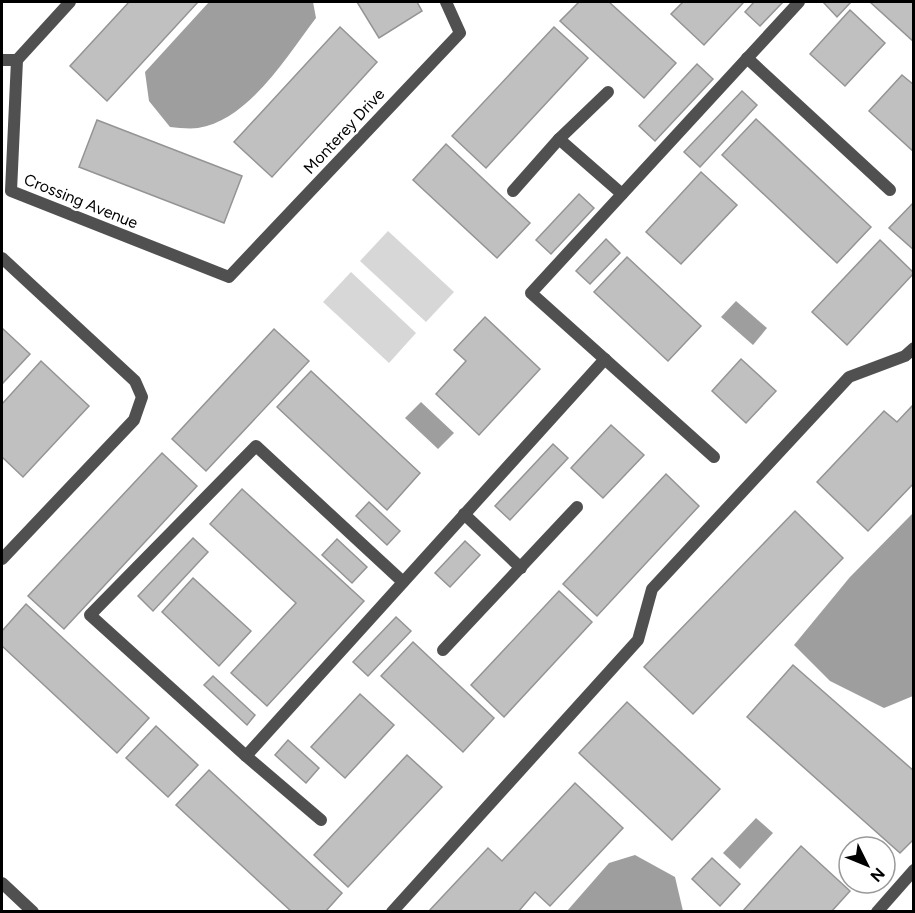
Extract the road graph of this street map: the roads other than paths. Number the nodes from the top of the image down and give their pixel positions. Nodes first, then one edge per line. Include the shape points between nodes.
1 (70, 2) edge
2 (446, 2) edge
3 (799, 2) edge
4 (747, 58) junction
5 (2, 60) edge
6 (16, 60) junction
7 (608, 92) dead end
8 (559, 139) junction
9 (890, 190) dead end
10 (513, 191) dead end
11 (622, 194) junction
12 (2, 258) edge
13 (228, 277) joint
14 (914, 348) edge
15 (605, 358) junction
16 (714, 457) dead end
17 (578, 507) dead end
18 (464, 514) junction
19 (2, 559) edge
20 (521, 568) junction
21 (403, 582) junction
22 (443, 650) dead end
23 (246, 756) junction
24 (321, 820) dead end
25 (914, 870) edge
26 (2, 883) edge
27 (33, 912) edge
28 (392, 912) edge
29 (877, 912) edge

1 - 6 lane
2 - 13 lane, Monterey Drive via 460,33
3 - 4 lane
4 - 9 lane
4 - 11 lane
5 - 6 lane
6 - 13 lane, Crossing Avenue via 10,191
7 - 8 lane
8 - 10 lane
8 - 11 lane
11 - 15 lane via 531,293
12 - 19 lane via 135,381 142,397 134,420
14 - 28 lane via 905,356 849,376 786,444 652,589 638,640
15 - 16 lane
15 - 18 lane
17 - 20 lane
18 - 20 lane
18 - 21 lane
20 - 22 lane
21 - 23 lane
21 - 23 lane via 256,446 90,615
23 - 24 lane
25 - 29 lane
26 - 27 lane

